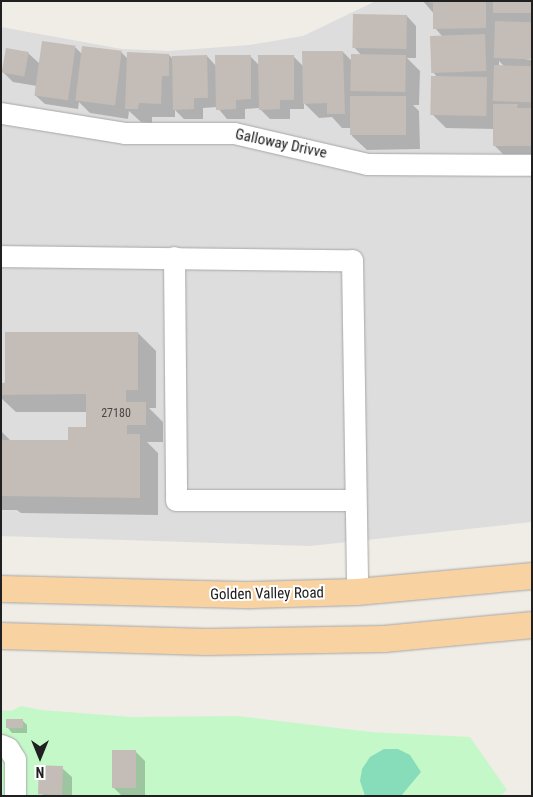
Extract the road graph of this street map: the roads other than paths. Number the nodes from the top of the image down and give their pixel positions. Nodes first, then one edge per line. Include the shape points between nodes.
1 (1, 113) edge
2 (532, 165) edge
3 (1, 256) edge
4 (174, 257) junction
5 (354, 500) junction
6 (532, 576) edge
7 (1, 589) edge
8 (357, 592) junction
9 (532, 625) edge
10 (1, 636) edge
11 (1, 745) edge
12 (15, 796) edge

1 - 2 street, Galloway Drivve via 124,133 234,133 367,164
3 - 4 street
4 - 5 street via 352,260
4 - 5 street via 176,500
5 - 8 street
6 - 8 main road, Golden Valley Road
7 - 8 main road, Golden Valley Road via 232,595
9 - 10 main road via 384,639 206,642
11 - 12 street via 8,748 15,759

